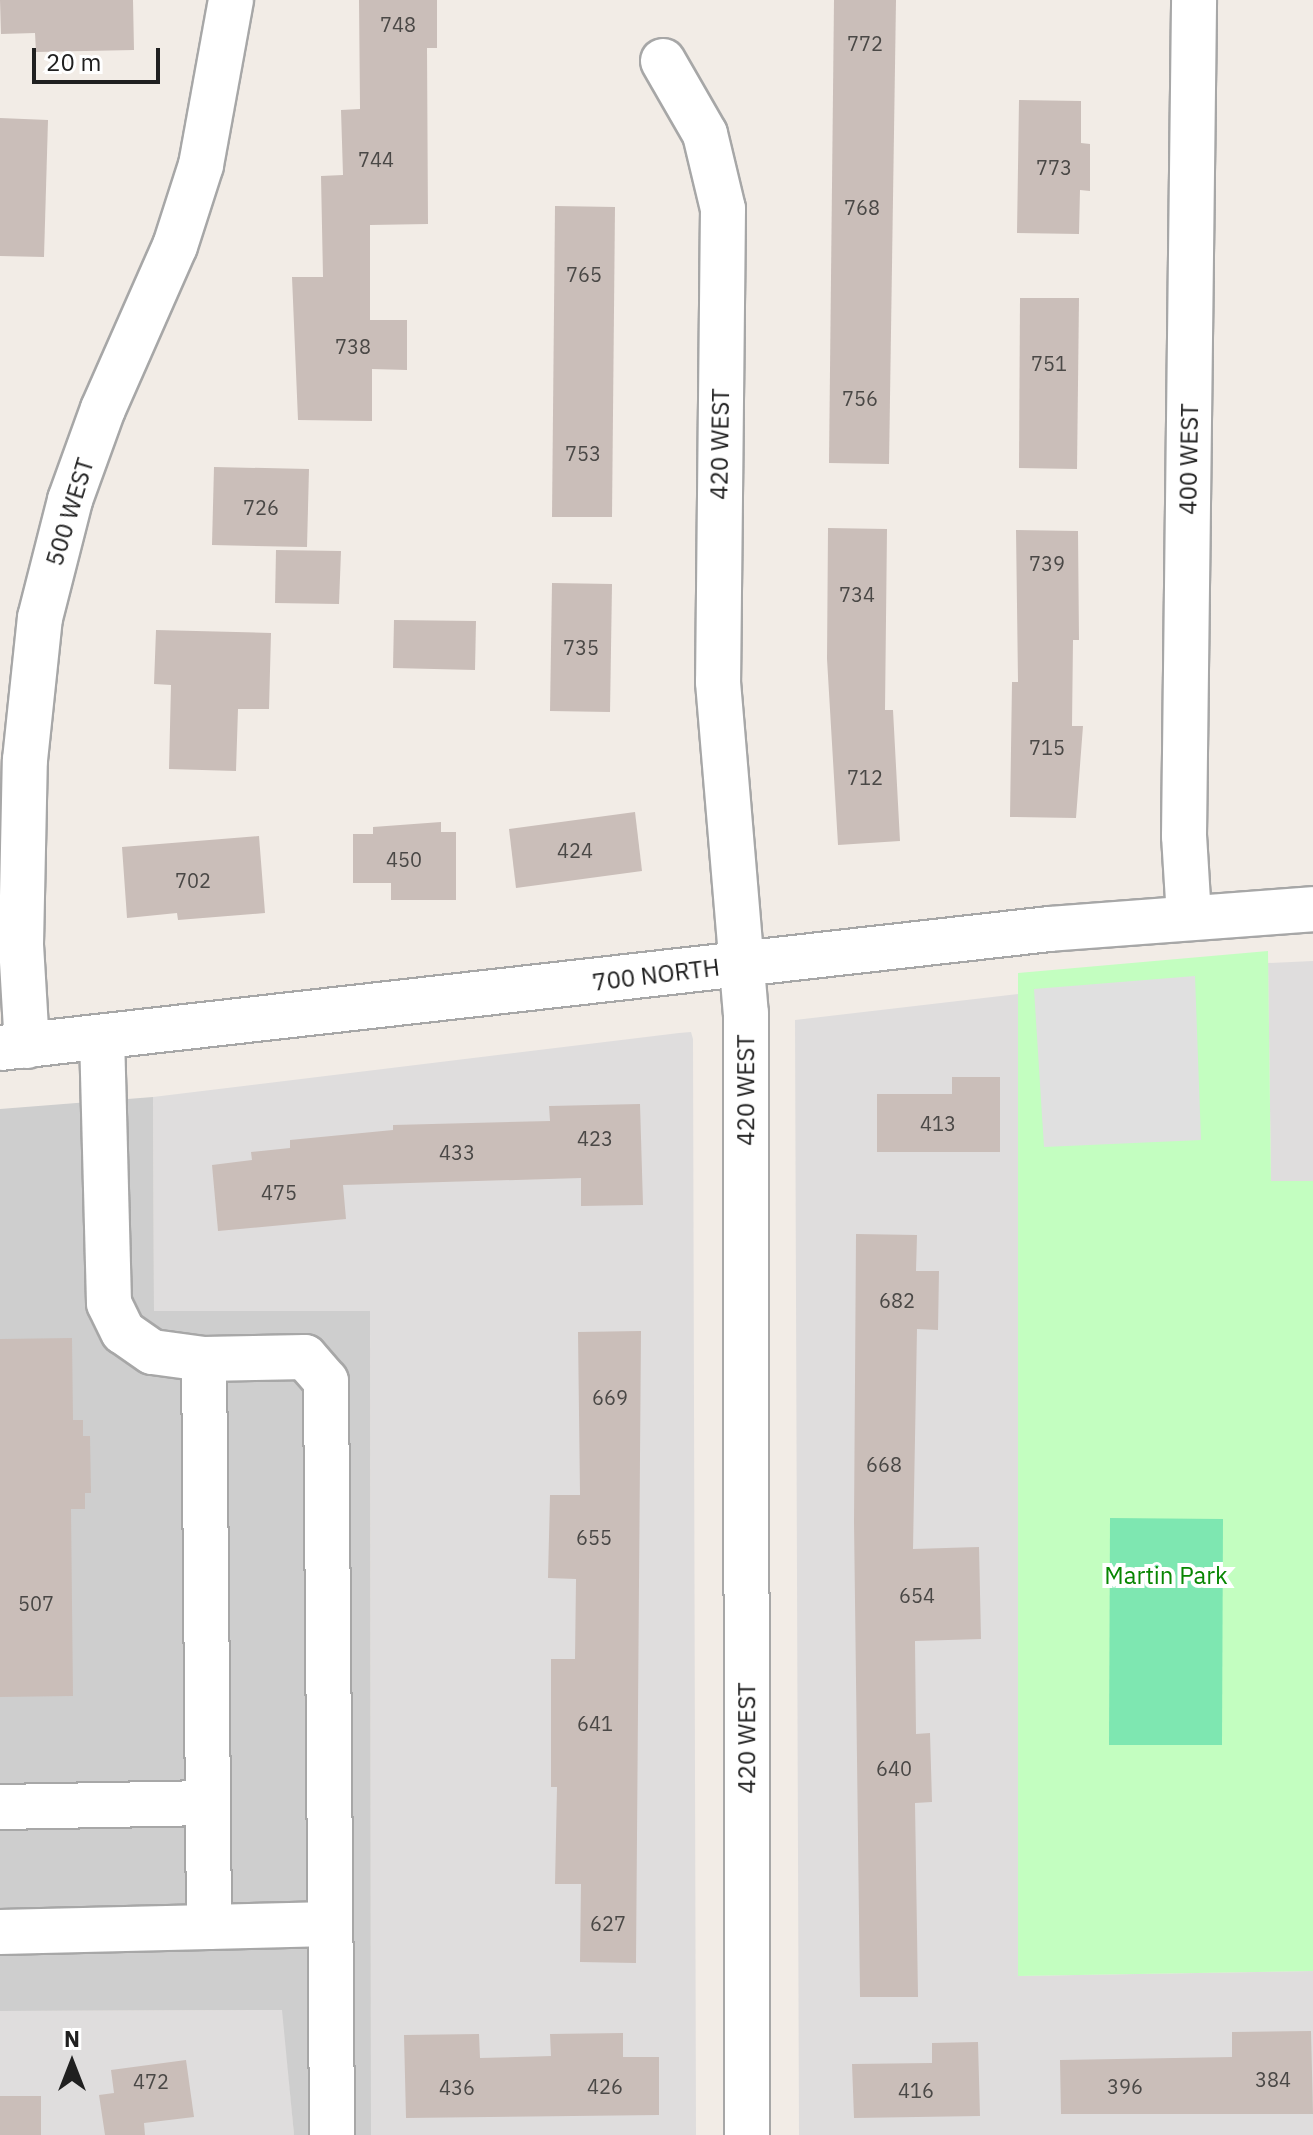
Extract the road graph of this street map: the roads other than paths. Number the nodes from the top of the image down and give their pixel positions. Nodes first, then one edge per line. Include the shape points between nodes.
1 (231, 0) edge
2 (1194, 0) edge
3 (663, 61) dead end
4 (1313, 909) edge
5 (1189, 917) junction
6 (743, 964) junction
7 (102, 1039) junction
8 (13, 1047) edge
9 (204, 1359) junction
10 (208, 1803) junction
11 (0, 1807) edge
12 (330, 1924) junction
13 (209, 1927) junction
14 (0, 1932) edge
15 (332, 2135) edge
16 (747, 2135) edge

1 - 8 street, 500 WEST via 201,165 175,246 103,409 70,500 40,618 25,760
2 - 5 street, 400 WEST via 1184,836
3 - 6 street, 420 WEST via 705,134 723,209 718,682
4 - 5 street, 700 NORTH
5 - 6 street, 700 NORTH
6 - 7 street, 700 NORTH
6 - 16 street, 420 WEST
7 - 8 street, 700 NORTH
7 - 9 street via 109,1303 123,1332 152,1352
9 - 10 street
9 - 12 street via 305,1357 326,1381
10 - 11 street
10 - 13 street
12 - 13 street
12 - 15 street
13 - 14 street

